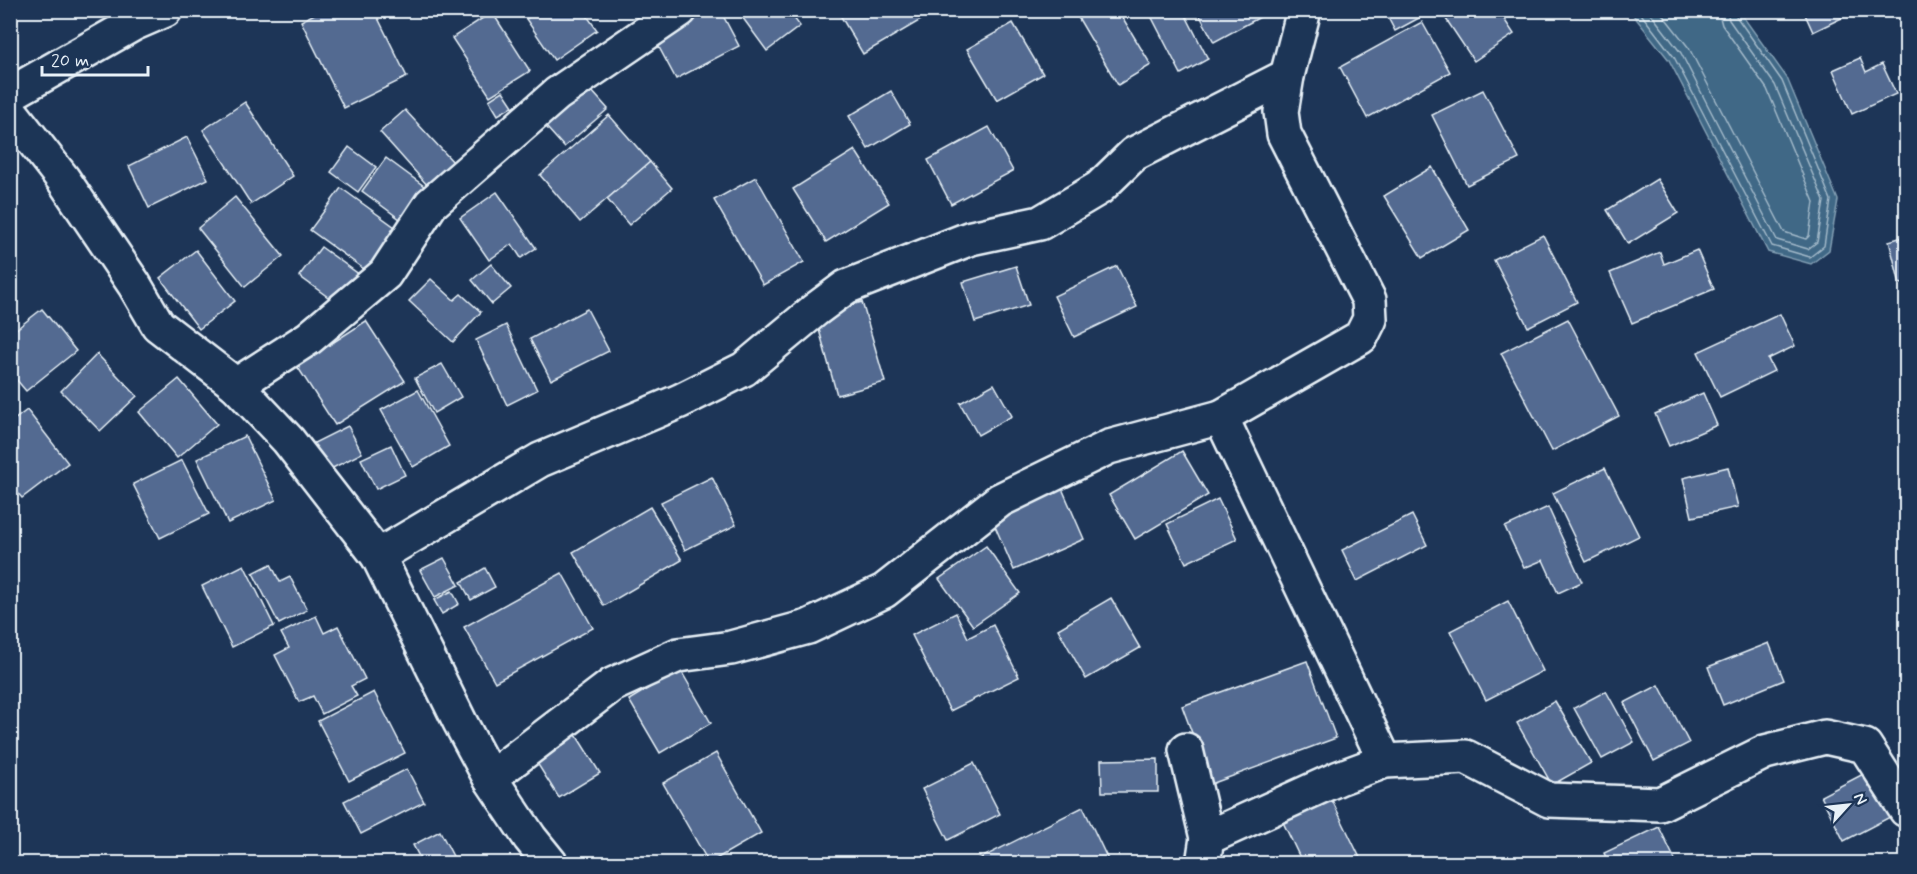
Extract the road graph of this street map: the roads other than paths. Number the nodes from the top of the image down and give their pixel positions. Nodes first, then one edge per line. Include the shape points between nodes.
1 (165, 10) edge
2 (680, 10) edge
3 (1304, 10) edge
4 (1287, 76) junction
5 (10, 94) edge
6 (10, 111) edge
7 (236, 385) junction
8 (1221, 417) junction
9 (378, 556) junction
10 (1186, 750) dead end
11 (1385, 761) junction
12 (490, 778) junction
13 (1906, 810) edge
14 (1205, 851) edge
15 (551, 864) edge

1 - 5 street
2 - 7 street via 556,94 431,204 385,274 309,338
3 - 4 street
4 - 8 street via 1281,112 1284,134 1370,300 1370,319 1361,336
4 - 9 street via 1134,153 1099,188 1040,223 971,238 846,287 744,369 680,402 540,460
6 - 7 street via 63,179 158,325
7 - 9 street via 288,440
8 - 11 street
8 - 12 street via 1109,447 1000,500 884,591 808,627 730,648 678,655 612,685
9 - 12 street
10 - 14 street
11 - 13 street via 1466,757 1549,800 1659,804 1765,752 1825,737 1865,746
11 - 14 street via 1339,778
12 - 15 street

